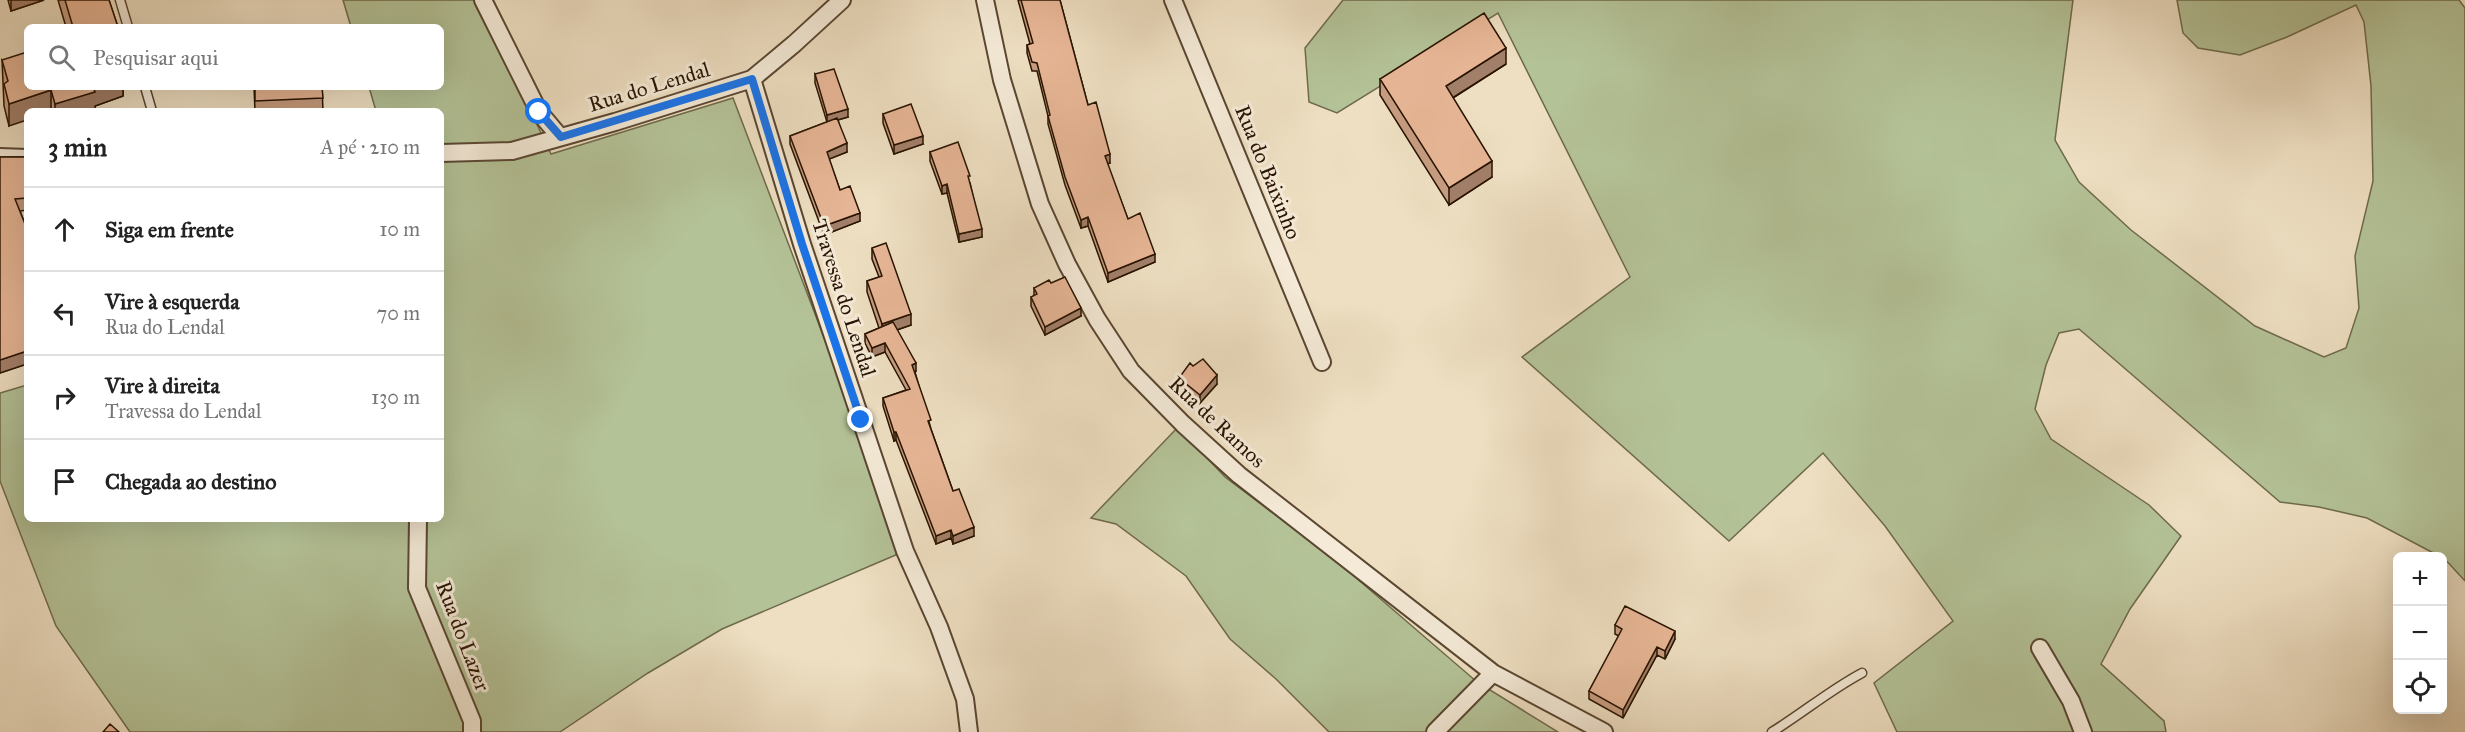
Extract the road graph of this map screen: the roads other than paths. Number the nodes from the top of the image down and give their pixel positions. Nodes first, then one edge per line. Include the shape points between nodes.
1 (120, 0) edge
2 (483, 0) edge
3 (842, 0) edge
4 (985, 0) edge
5 (1173, 0) edge
6 (127, 24) edge
7 (752, 79) junction
8 (146, 90) edge
9 (151, 108) edge
10 (561, 137) junction
11 (444, 153) edge
12 (0, 157) edge
13 (24, 158) edge
14 (1322, 362) dead end
15 (418, 522) edge
16 (2040, 648) dead end
17 (1492, 673) junction
18 (1862, 673) dead end
19 (472, 732) edge
20 (969, 732) edge
21 (1435, 732) edge
22 (1604, 732) edge
23 (1772, 732) edge
24 (2083, 732) edge

1 - 6 lane
2 - 10 street via 539,112
3 - 7 street, Rua do Lendal
4 - 17 street, Rua de Ramos via 1002,80 1040,204 1096,319 1131,370 1239,475
5 - 14 street, Rua do Baixinho
7 - 10 street, Rua do Lendal
7 - 20 street, Travessa do Lendal via 802,244 905,551 965,699
8 - 9 lane
10 - 11 street, Rua do Lendal via 512,151
12 - 13 street
15 - 19 street, Rua do Lazer via 417,588 472,722
16 - 24 street via 2071,701
17 - 21 street
17 - 22 street, Rua de Ramos
18 - 23 lane

